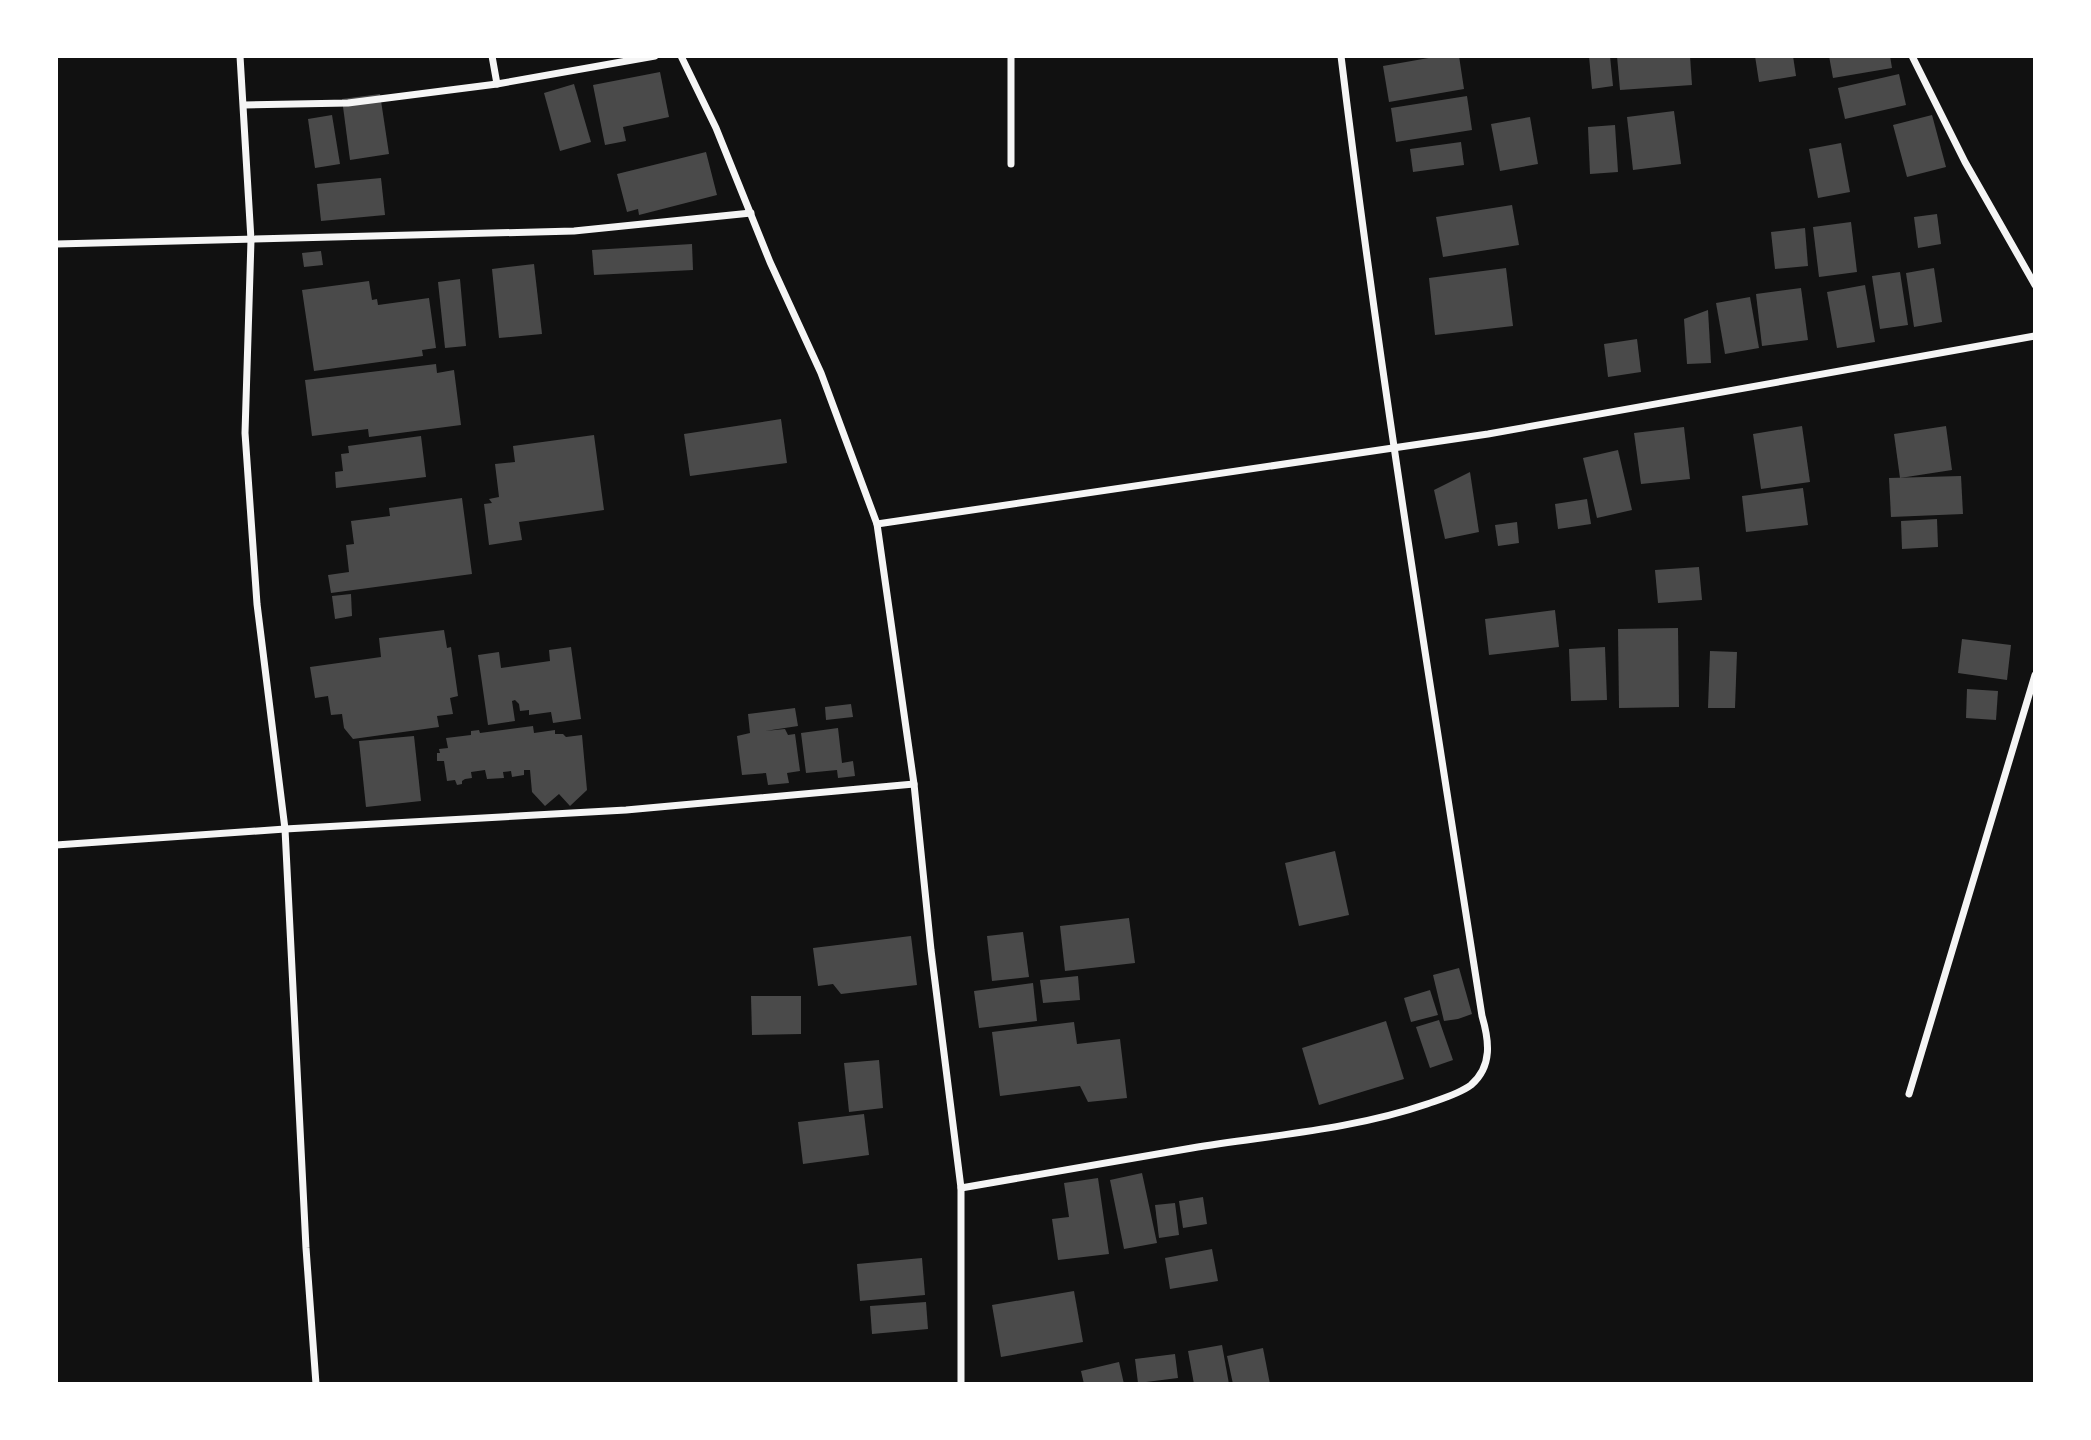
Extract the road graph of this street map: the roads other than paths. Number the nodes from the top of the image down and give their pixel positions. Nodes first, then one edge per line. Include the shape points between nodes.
1 (240, 56) edge
2 (492, 56) edge
3 (655, 56) edge
4 (681, 56) edge
5 (1011, 56) edge
6 (1341, 56) edge
7 (1912, 56) edge
8 (497, 84) junction
9 (244, 105) junction
10 (1012, 164) dead end
11 (751, 214) junction
12 (251, 240) junction
13 (56, 244) edge
14 (2035, 285) edge
15 (2035, 336) edge
16 (1394, 448) junction
17 (877, 524) junction
18 (2035, 675) edge
19 (2034, 685) edge
20 (914, 784) junction
21 (285, 829) junction
22 (56, 845) edge
23 (1909, 1094) dead end
24 (961, 1188) junction
25 (316, 1384) edge
26 (961, 1384) edge

1 - 9 street
2 - 8 street
3 - 8 street
4 - 11 street
5 - 10 street
6 - 16 street
7 - 14 street
8 - 9 street via 348,103
9 - 12 street
11 - 12 street via 574,231
11 - 17 street via 821,373
12 - 13 street
12 - 21 street via 245,433 257,604
15 - 16 street
16 - 17 street
16 - 24 street via 1489,1040 1483,1071 1471,1085 1451,1096 1377,1119
17 - 20 street
18 - 19 street
19 - 23 street
20 - 21 street via 626,810
20 - 24 street
21 - 22 street
21 - 25 street
24 - 26 street

